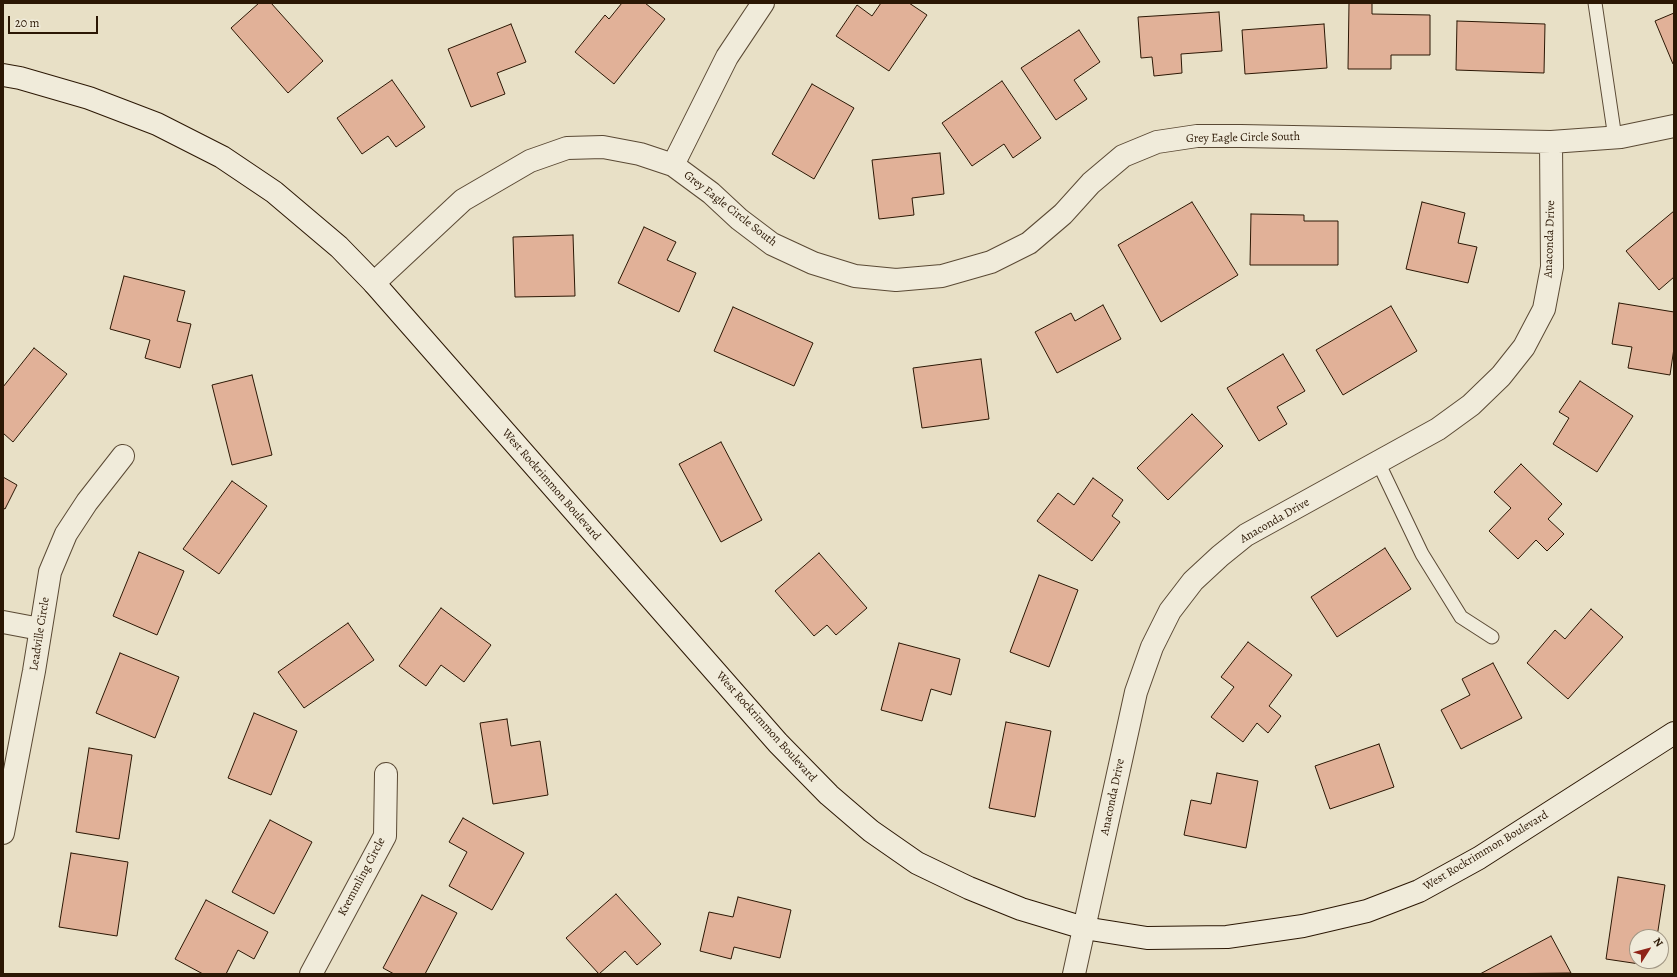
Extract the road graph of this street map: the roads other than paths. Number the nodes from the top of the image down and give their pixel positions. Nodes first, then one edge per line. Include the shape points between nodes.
1 (762, 3) edge
2 (1595, 3) edge
3 (3, 75) edge
4 (1674, 126) edge
5 (1615, 138) junction
6 (1551, 142) junction
7 (673, 165) junction
8 (374, 283) junction
9 (123, 456) dead end
10 (1378, 462) junction
11 (3, 622) edge
12 (40, 629) junction
13 (1492, 637) dead end
14 (1674, 733) edge
15 (386, 774) dead end
16 (3, 833) edge
17 (1084, 928) junction
18 (311, 974) edge
19 (1074, 974) edge

1 - 7 street, Grey Eagle Circle South via 727,57
2 - 5 lane
3 - 8 street, West Rockrimmon Boulevard via 89,98 157,124 222,157 274,192 339,247
4 - 5 street, Grey Eagle Circle South
5 - 6 street, Grey Eagle Circle South
6 - 7 street, Grey Eagle Circle South via 1240,136 1197,136 1157,142 1123,156 1029,243 991,262 942,276 896,280 855,276 813,263 772,244
6 - 10 street, Anaconda Drive via 1552,267 1544,309 1524,347 1501,376 1471,404 1438,429
7 - 8 street, Grey Eagle Circle South via 640,154 603,147 567,148 530,161 463,200
8 - 17 street, West Rockrimmon Boulevard via 778,743 829,795 871,831 917,863 1021,909
9 - 12 street, Leadville Circle via 66,534 50,572
10 - 13 lane via 1422,554 1461,617
10 - 17 street, Anaconda Drive via 1246,536 1193,581 1170,611 1152,647 1136,692
11 - 12 street
12 - 16 street, Leadville Circle
14 - 17 street, West Rockrimmon Boulevard via 1479,858 1419,891 1367,911 1303,926 1227,937 1147,938
15 - 18 street, Kremmling Circle via 385,836
17 - 19 street, Anaconda Drive

